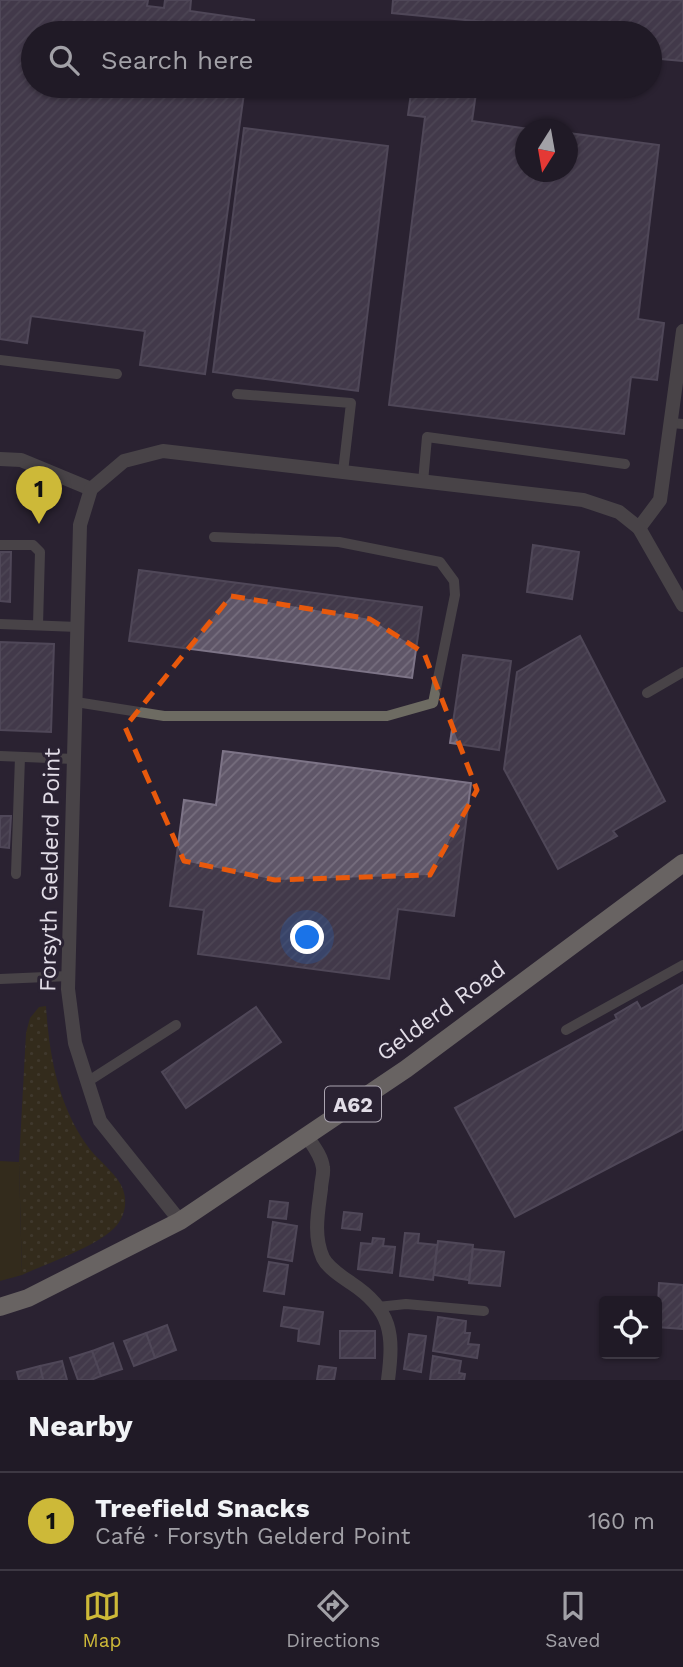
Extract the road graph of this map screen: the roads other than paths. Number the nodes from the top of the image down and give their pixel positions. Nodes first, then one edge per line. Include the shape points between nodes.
1 (683, 331) edge
2 (0, 360) edge
3 (117, 374) dead end
4 (237, 394) dead end
5 (677, 423) edge
6 (0, 459) edge
7 (625, 464) dead end
8 (343, 472) junction
9 (423, 482) junction
10 (91, 489) junction
11 (639, 528) junction
12 (214, 537) dead end
13 (0, 545) edge
14 (683, 606) edge
15 (0, 624) edge
16 (38, 625) junction
17 (78, 627) junction
18 (683, 671) edge
19 (647, 693) dead end
20 (76, 702) junction
21 (0, 756) edge
22 (20, 757) junction
23 (74, 759) junction
24 (683, 863) edge
25 (16, 874) dead end
26 (683, 965) edge
27 (69, 976) junction
28 (0, 979) edge
29 (176, 1025) dead end
30 (566, 1030) dead end
31 (88, 1082) junction
32 (306, 1135) junction
33 (180, 1221) junction
34 (0, 1307) edge
35 (378, 1307) junction
36 (484, 1311) dead end
37 (388, 1380) edge

1 - 5 street
2 - 3 lane
4 - 8 lane via 351,403
5 - 11 street via 660,500
6 - 10 street via 21,460
7 - 9 lane via 427,437
8 - 9 street
8 - 10 street via 163,451 124,461
9 - 11 street via 583,500 619,512
10 - 17 street, Forsyth Gelderd Point via 80,525
11 - 14 street
12 - 20 lane via 339,542 440,562 454,581 455,595 433,703 387,716 164,716
13 - 16 lane via 33,545 40,552
15 - 16 lane
16 - 17 lane
17 - 20 street, Forsyth Gelderd Point
18 - 19 lane
20 - 23 street, Forsyth Gelderd Point
21 - 22 lane
22 - 23 lane
22 - 25 lane
23 - 27 street, Forsyth Gelderd Point
24 - 32 main road, Gelderd Road / A62 via 406,1069
26 - 30 lane
27 - 28 lane
27 - 31 street, Forsyth Gelderd Point via 75,1043
29 - 31 lane
31 - 33 street, Forsyth Gelderd Point via 100,1121
32 - 33 main road, Gelderd Road / A62
32 - 35 street via 323,1167 317,1241 324,1261
33 - 34 main road, Gelderd Road / A62 via 28,1298
35 - 36 lane via 406,1304
35 - 37 street via 390,1327

